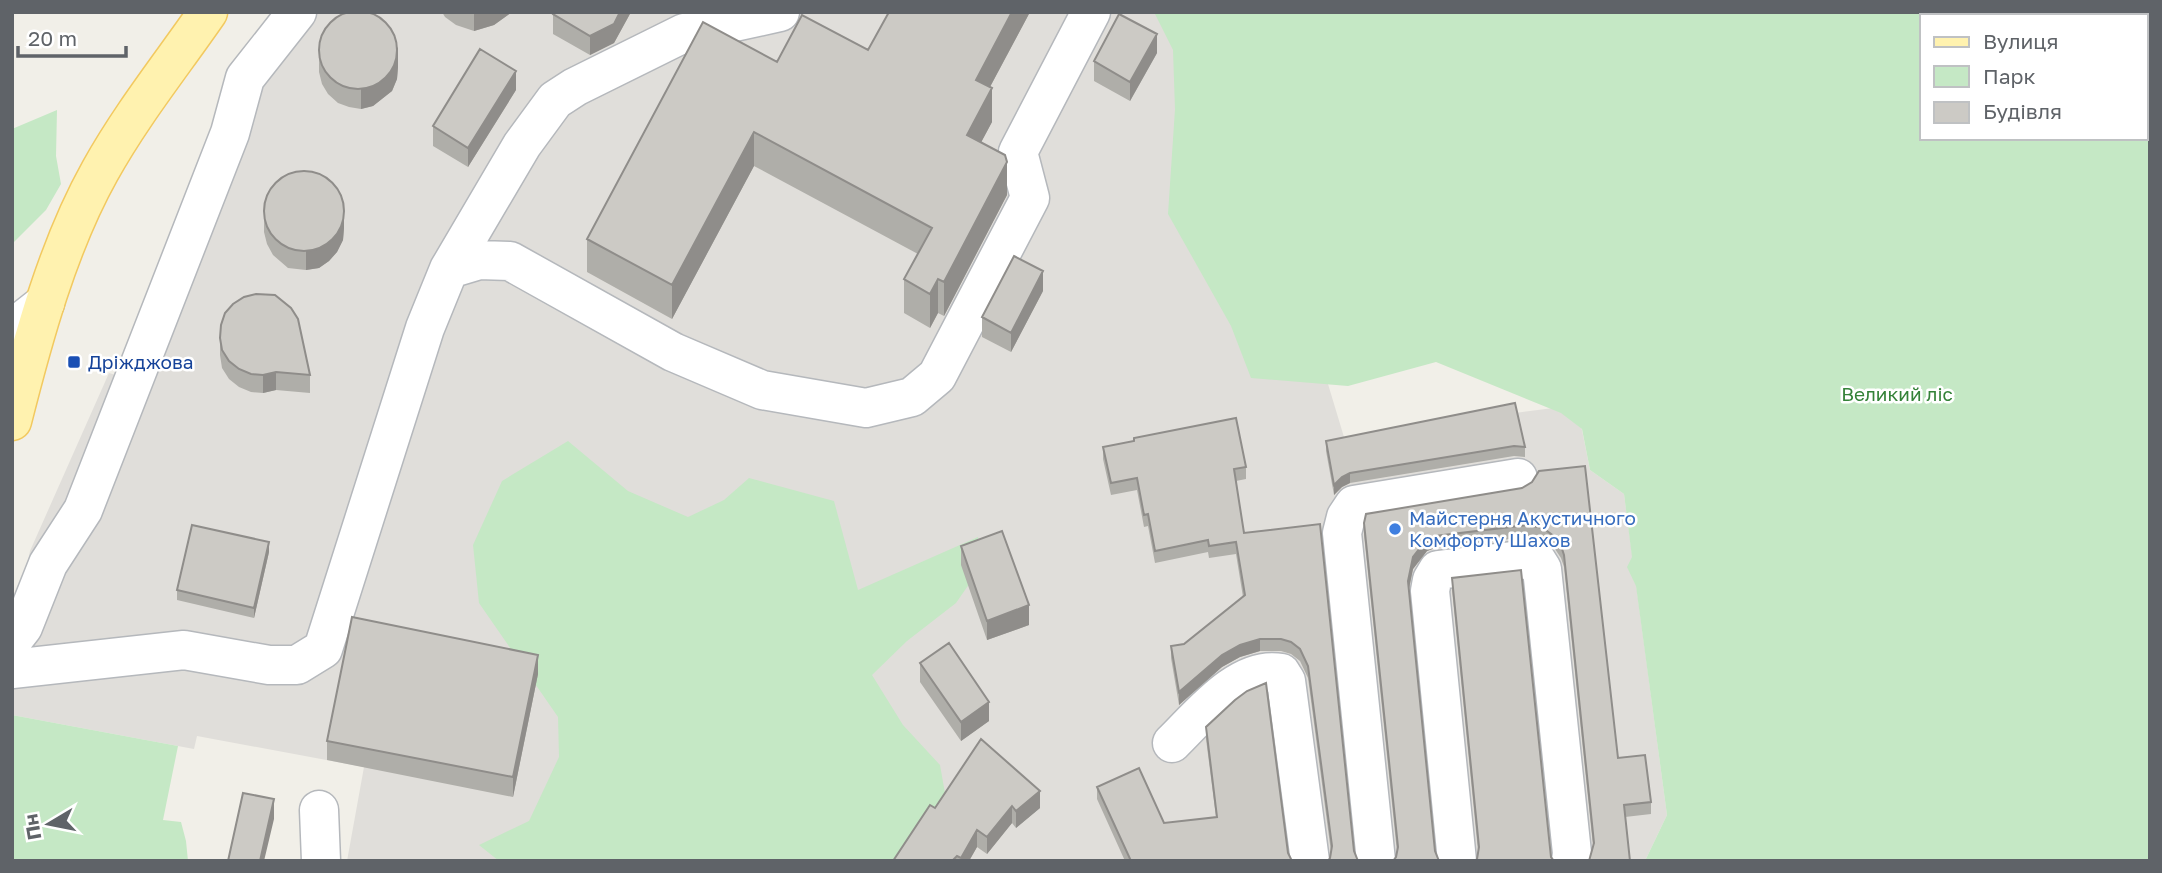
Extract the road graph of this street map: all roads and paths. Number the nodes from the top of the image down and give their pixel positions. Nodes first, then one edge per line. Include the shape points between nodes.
1 (208, 12) edge
2 (297, 12) edge
3 (780, 12) edge
4 (1091, 12) edge
5 (688, 22) edge
6 (449, 269) junction
7 (46, 303) junction
8 (12, 329) edge
9 (12, 421) edge
10 (1518, 478) dead end
11 (12, 641) edge
12 (12, 669) edge
13 (1172, 743) dead end
14 (320, 810) dead end
15 (321, 861) edge
16 (1310, 861) edge
17 (1376, 861) edge
18 (1457, 861) edge
19 (1571, 861) edge

1 - 7 main road via 100,171
2 - 11 lane via 245,78 230,133 83,510 48,564 23,627
3 - 5 lane
4 - 6 lane via 1018,152 1030,198 937,376 912,397 866,408 762,390 673,352 510,261 478,260
5 - 6 lane via 555,100 522,145
6 - 12 lane via 425,328 323,649 297,665 269,665 184,650
7 - 8 lane
7 - 9 main road
10 - 17 lane via 1354,505 1346,517 1342,533
13 - 16 lane via 1228,689 1259,672 1281,673 1286,681
14 - 15 lane
18 - 19 lane via 1432,580 1438,570 1529,559 1542,569

